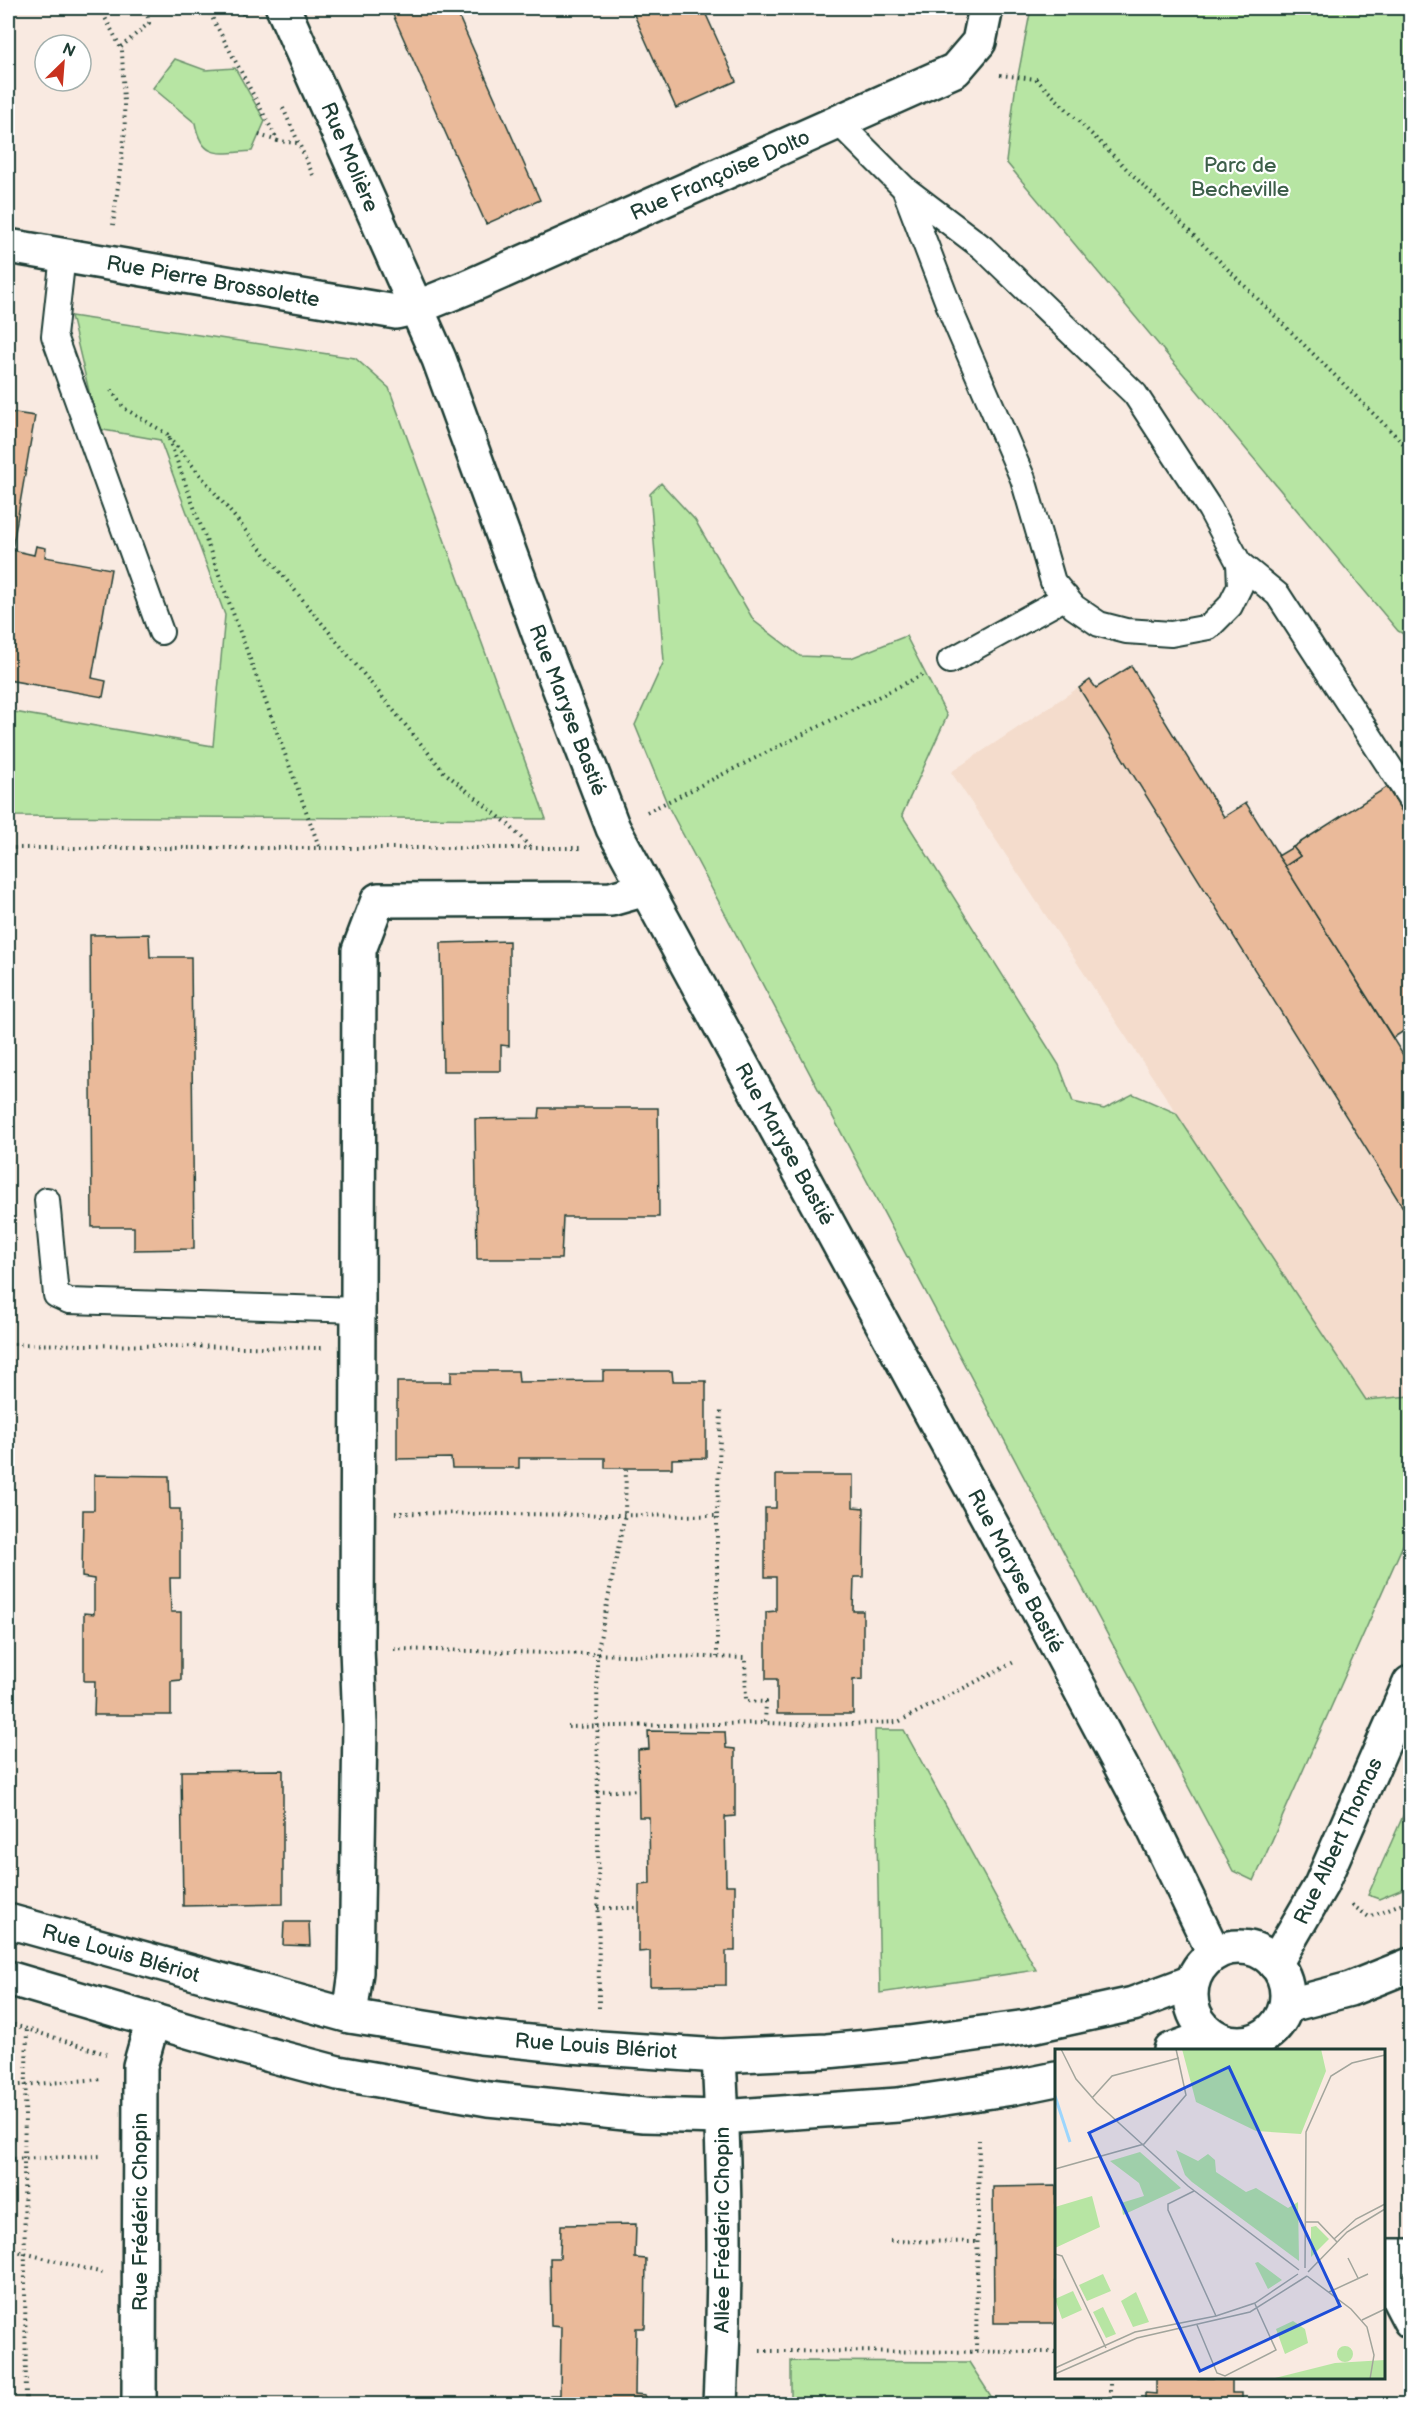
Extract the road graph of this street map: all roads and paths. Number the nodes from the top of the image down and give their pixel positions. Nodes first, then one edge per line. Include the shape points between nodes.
1 (100, 8) edge
2 (146, 8) edge
3 (207, 8) edge
4 (284, 8) edge
5 (986, 8) edge
6 (121, 47) junction
7 (955, 70) junction
8 (838, 122) junction
9 (259, 135) dead end
10 (278, 141) junction
11 (298, 143) dead end
12 (904, 188) junction
13 (8, 246) edge
14 (63, 255) junction
15 (109, 263) junction
16 (418, 307) junction
17 (110, 389) dead end
18 (167, 434) junction
19 (1410, 450) edge
20 (1239, 563) junction
21 (1066, 597) junction
22 (161, 632) dead end
23 (950, 661) joint
24 (1410, 798) edge
25 (613, 828) junction
26 (530, 847) junction
27 (8, 848) edge
28 (320, 849) junction
29 (646, 889) junction
30 (47, 1200) dead end
31 (359, 1310) junction
32 (8, 1344) edge
33 (358, 1348) junction
34 (721, 1411) dead end
35 (626, 1468) dead end
36 (359, 1512) junction
37 (625, 1514) junction
38 (717, 1516) junction
39 (357, 1648) junction
40 (597, 1654) junction
41 (717, 1657) junction
42 (1016, 1661) dead end
43 (1410, 1683) edge
44 (765, 1723) junction
45 (597, 1726) junction
46 (568, 1727) dead end
47 (638, 1790) dead end
48 (597, 1792) junction
49 (1321, 1885) junction
50 (1410, 1900) edge
51 (598, 1908) junction
52 (639, 1908) dead end
53 (8, 1922) edge
54 (1214, 1953) junction
55 (1275, 1964) junction
56 (1410, 1965) edge
57 (8, 1978) edge
58 (1192, 1982) junction
59 (1286, 2006) junction
60 (599, 2008) dead end
61 (350, 2016) junction
62 (153, 2020) junction
63 (8, 2023) edge
64 (27, 2028) junction
65 (1212, 2035) junction
66 (1258, 2045) edge
67 (1175, 2049) edge
68 (719, 2056) junction
69 (115, 2058) dead end
70 (107, 2079) dead end
71 (1055, 2079) edge
72 (26, 2085) junction
73 (8, 2086) edge
74 (722, 2116) junction
75 (979, 2140) dead end
76 (107, 2156) dead end
77 (8, 2159) edge
78 (24, 2159) junction
79 (890, 2241) dead end
80 (978, 2242) junction
81 (8, 2249) edge
82 (27, 2254) junction
83 (1385, 2256) edge
84 (1410, 2256) edge
85 (106, 2274) dead end
86 (1385, 2275) edge
87 (1410, 2322) edge
88 (723, 2351) junction
89 (976, 2351) junction
90 (1055, 2352) edge
91 (1110, 2379) edge
92 (27, 2404) edge
93 (139, 2404) edge
94 (720, 2404) edge
95 (1110, 2404) edge

1 - 6 path
2 - 6 path via 149,23
3 - 10 path
4 - 16 street, Rue Molière
5 - 7 street, Rue Françoise Dolto via 979,42
6 - 15 path via 125,131
7 - 8 street, Rue Françoise Dolto
7 - 19 path via 1036,79
8 - 12 lane
8 - 16 street, Rue Françoise Dolto
9 - 10 path
10 - 11 path
12 - 20 lane via 983,248 1135,394 1210,509
12 - 21 lane via 954,319 1023,479 1053,582
13 - 14 street, Rue Pierre Brossolette
14 - 15 street, Rue Pierre Brossolette
14 - 22 lane via 54,336
15 - 16 street, Rue Pierre Brossolette via 396,312
16 - 25 street, Rue Maryse Bastié
17 - 18 path via 123,408
18 - 26 path via 444,771
18 - 28 path
20 - 21 lane via 1240,586 1230,606 1209,627 1171,634 1126,632 1099,624
20 - 24 lane via 1278,595
21 - 23 lane
23 - 25 path
25 - 26 path via 581,848
25 - 29 street, Rue Maryse Bastié
26 - 28 path
27 - 28 path
29 - 31 street via 611,899 378,900 359,951
29 - 54 street, Rue Maryse Bastié via 1037,1608 1147,1815
30 - 31 lane via 56,1295 69,1301
31 - 33 street
32 - 33 path
33 - 36 street
34 - 38 path
35 - 37 path
36 - 37 path
36 - 39 street
37 - 38 path
37 - 40 path
38 - 41 path
39 - 40 path
39 - 61 street via 360,1725 356,1972
40 - 41 path
40 - 45 path
41 - 44 path via 745,1658 746,1701 766,1702
42 - 44 path via 898,1722
43 - 49 street, Rue Albert Thomas
44 - 45 path
45 - 46 path
45 - 48 path
47 - 48 path
48 - 51 path
49 - 50 path via 1369,1917
49 - 55 street, Rue Albert Thomas
51 - 52 path
51 - 60 path
53 - 61 street, Rue Louis Blériot
54 - 55 street via 1233,1946 1253,1948
54 - 58 street via 1200,1965
55 - 59 street via 1287,1988
56 - 59 street via 1350,1989
57 - 62 street
58 - 65 street via 1191,2002 1198,2021
58 - 68 street, Rue Louis Blériot via 1133,2004 1027,2027 828,2051
59 - 66 street via 1280,2021
61 - 68 street, Rue Louis Blériot via 481,2037
62 - 74 street via 338,2073 416,2088 644,2115
62 - 93 street, Rue Frédéric Chopin via 140,2066
63 - 64 path
64 - 69 path
64 - 72 path
65 - 66 street via 1233,2043
65 - 67 street
68 - 74 street, Allée Frédéric Chopin
70 - 72 path
71 - 74 street via 898,2105
72 - 73 path
72 - 78 path
74 - 88 street, Allée Frédéric Chopin
75 - 80 path
76 - 78 path
77 - 78 path
78 - 82 path
79 - 80 path
80 - 89 path
81 - 82 path
82 - 85 path
82 - 92 path
83 - 84 street
86 - 87 street
88 - 89 path
88 - 94 street, Allée Frédéric Chopin
89 - 90 path
91 - 95 path

